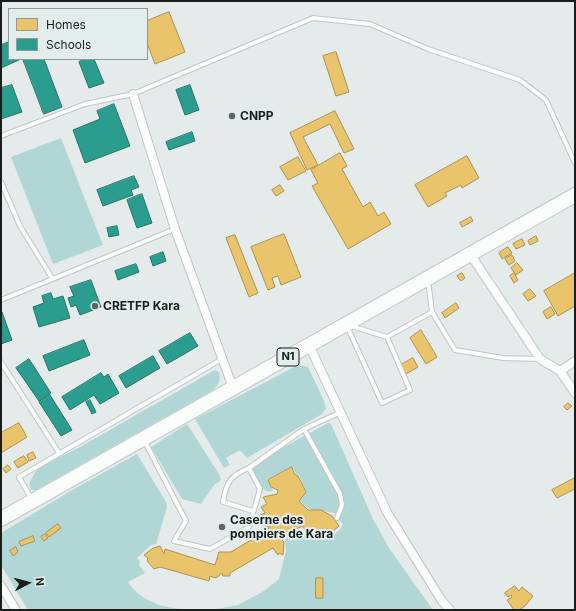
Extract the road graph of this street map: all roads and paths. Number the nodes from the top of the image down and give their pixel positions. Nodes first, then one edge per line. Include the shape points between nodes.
1 (133, 94) junction
2 (1, 136) edge
3 (575, 163) edge
4 (1, 182) edge
5 (575, 195) edge
6 (175, 229) junction
7 (470, 254) junction
8 (52, 278) junction
9 (428, 278) junction
10 (1, 300) edge
11 (432, 312) junction
12 (346, 324) junction
13 (387, 336) junction
14 (309, 345) junction
15 (223, 358) junction
16 (540, 359) junction
17 (575, 361) edge
18 (1, 362) edge
19 (560, 371) junction
20 (233, 388) junction
21 (575, 393) edge
22 (341, 412) junction
23 (304, 429) junction
24 (143, 438) junction
25 (59, 453) junction
26 (249, 468) junction
27 (33, 501) junction
28 (253, 511) junction
29 (337, 518) dead end
30 (1, 519) edge
31 (1, 586) edge
32 (16, 610) edge
33 (450, 610) edge

1 - 2 lane via 85,104
1 - 3 lane via 313,18 370,24 428,49 520,80 546,100
1 - 6 street
4 - 8 lane via 20,226
5 - 7 highway, N1
6 - 8 lane
6 - 15 street
7 - 9 highway, N1
7 - 16 street
8 - 10 lane
9 - 11 lane
9 - 12 highway, N1
11 - 13 lane
11 - 16 lane via 455,350 503,358
12 - 13 lane
12 - 13 lane via 382,403 410,390
12 - 14 highway, N1
14 - 20 highway, N1
14 - 22 street
15 - 20 street
15 - 25 lane
16 - 19 street
17 - 19 street
18 - 25 lane
19 - 21 street
20 - 24 highway, N1
22 - 23 lane
22 - 33 street via 388,514
23 - 26 lane
23 - 29 lane via 340,494 342,505
24 - 27 highway, N1
24 - 28 lane via 186,521 174,541 210,549 249,527
25 - 27 lane via 19,477
26 - 28 lane via 260,488
26 - 28 lane via 236,473 226,487 223,502
27 - 30 highway, N1
31 - 32 street

